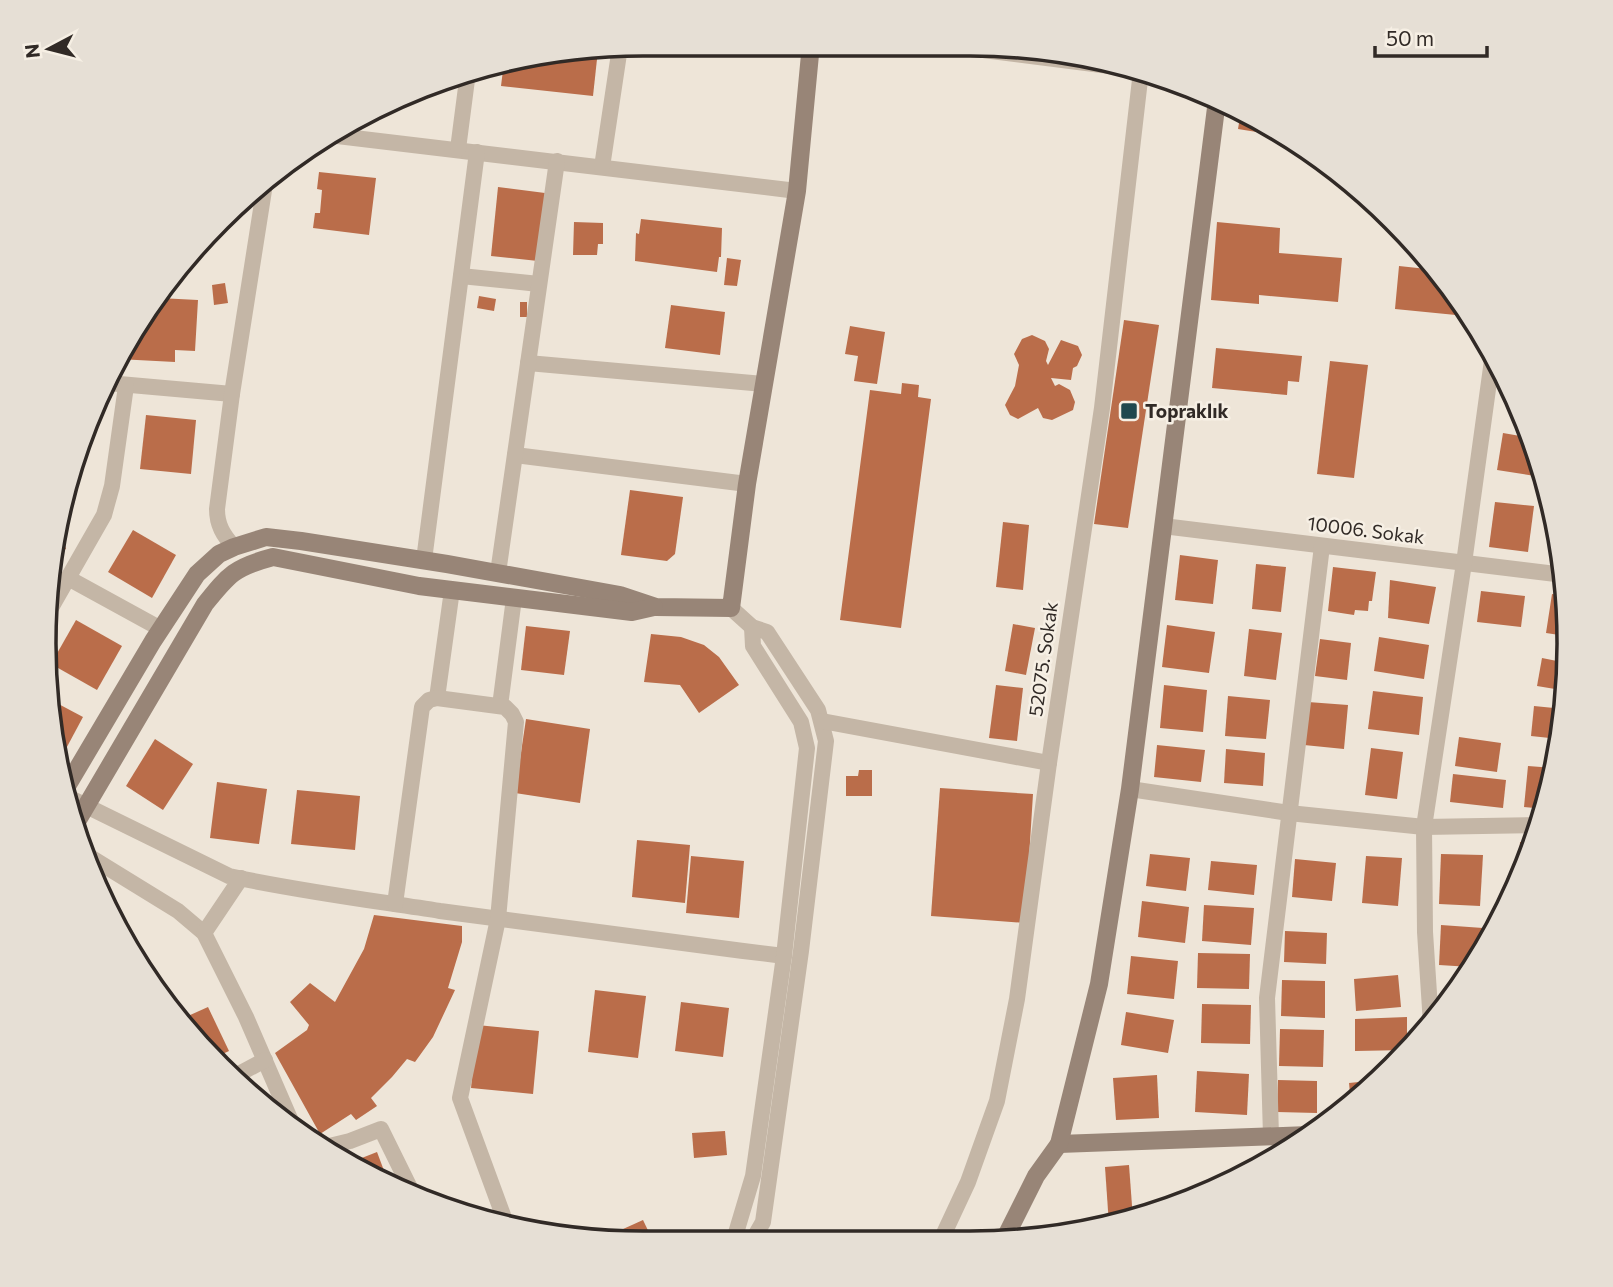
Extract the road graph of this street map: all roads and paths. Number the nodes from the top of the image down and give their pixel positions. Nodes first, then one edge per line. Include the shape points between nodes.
1 (810, 56) edge
2 (619, 57) edge
3 (1140, 81) edge
4 (467, 83) edge
5 (1216, 111) edge
6 (347, 137) edge
7 (458, 149) junction
8 (477, 152) junction
9 (557, 161) junction
10 (602, 167) junction
11 (797, 191) junction
12 (263, 196) edge
13 (460, 276) junction
14 (539, 284) junction
15 (528, 363) junction
16 (1490, 373) edge
17 (117, 384) edge
18 (764, 384) junction
19 (126, 386) junction
20 (232, 394) junction
21 (515, 455) junction
22 (747, 484) junction
23 (1163, 526) junction
24 (1322, 545) junction
25 (234, 547) junction
26 (424, 560) junction
27 (1464, 563) junction
28 (498, 573) junction
29 (1553, 574) edge
30 (68, 578) junction
31 (452, 590) junction
32 (58, 596) edge
33 (514, 598) junction
34 (656, 607) junction
35 (731, 608) junction
36 (752, 628) junction
37 (161, 629) junction
38 (437, 698) junction
39 (500, 706) junction
40 (822, 721) junction
41 (1049, 763) junction
42 (72, 780) edge
43 (1130, 789) junction
44 (78, 802) edge
45 (86, 807) junction
46 (1289, 813) junction
47 (82, 814) edge
48 (1528, 825) edge
49 (1424, 827) junction
50 (98, 862) edge
51 (241, 878) junction
52 (395, 904) junction
53 (498, 919) junction
54 (204, 933) junction
55 (784, 957) junction
56 (1430, 1008) edge
57 (265, 1060) junction
58 (242, 1072) edge
59 (286, 1110) edge
60 (1290, 1135) edge
61 (1271, 1136) junction
62 (337, 1144) edge
63 (1059, 1144) junction
64 (406, 1180) edge
65 (503, 1214) edge
66 (1009, 1230) edge
67 (737, 1231) edge
68 (757, 1231) edge
69 (945, 1231) edge

1 - 11 street
2 - 10 street
3 - 41 street, 52075. Sokak via 1102,408
4 - 7 street
5 - 23 street
6 - 7 street
7 - 8 street
8 - 9 street
8 - 13 street
9 - 10 street
9 - 14 street
10 - 11 street
11 - 18 street
12 - 20 street
13 - 14 street
13 - 26 street
14 - 15 street
15 - 18 street
15 - 21 street
16 - 27 street
17 - 19 street
18 - 22 street
19 - 20 street
19 - 30 street via 104,515
20 - 25 street via 217,522
21 - 22 street
21 - 28 street
22 - 35 street
23 - 24 street, 10006. Sokak
23 - 43 street
24 - 27 street, 10006. Sokak
24 - 46 street
25 - 26 street via 267,537
25 - 37 street via 197,574
26 - 28 street
27 - 29 street, 10006. Sokak
27 - 49 street
28 - 34 street via 620,595
30 - 32 street
30 - 37 street
31 - 33 street
31 - 38 street
31 - 45 street via 273,557 226,577 205,604
33 - 34 street via 632,612
33 - 39 street
34 - 35 street
35 - 36 street
36 - 40 street via 767,632
36 - 55 street via 753,646 801,722 807,748
37 - 42 street
38 - 39 street
38 - 52 street via 425,703 420,712
39 - 53 street via 509,710 516,722
40 - 41 street
40 - 68 street via 825,751 801,951
41 - 69 street, 52075. Sokak via 1017,999 997,1101
43 - 46 street
43 - 63 street via 1099,984
44 - 45 street
45 - 47 street
45 - 51 street
46 - 49 street
46 - 61 street via 1268,998
48 - 49 street
49 - 56 street
50 - 54 street via 178,911
51 - 52 street
51 - 54 street
52 - 53 street
53 - 55 street
53 - 65 street via 460,1098
54 - 57 street
55 - 67 street via 754,1176
57 - 58 street
57 - 59 street
60 - 61 street
61 - 63 street
62 - 64 street via 381,1129
63 - 66 street via 1036,1176

